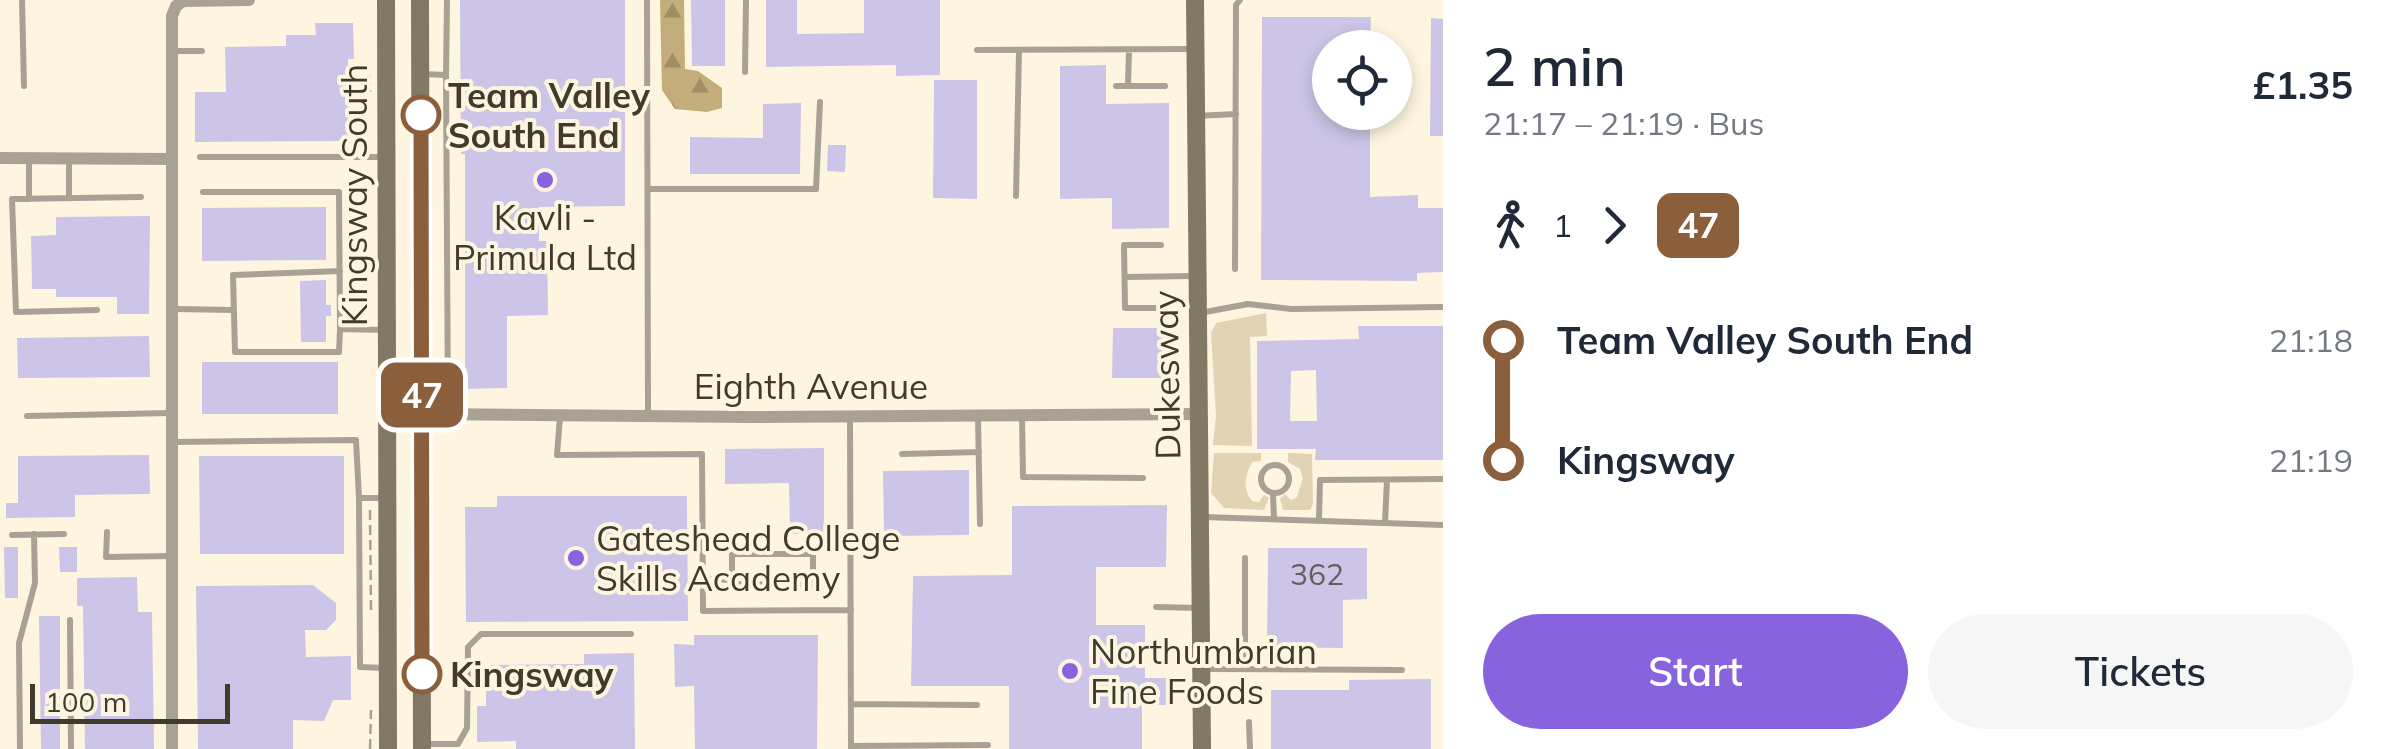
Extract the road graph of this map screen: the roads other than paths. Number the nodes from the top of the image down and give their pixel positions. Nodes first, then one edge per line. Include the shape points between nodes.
1 (22, 0) edge
2 (250, 0) edge
3 (384, 0) edge
4 (420, 0) edge
5 (447, 0) edge
6 (648, 0) edge
7 (746, 0) edge
8 (1195, 0) edge
9 (1240, 0) edge
10 (1195, 49) junction
11 (977, 50) dead end
12 (1018, 50) junction
13 (1128, 50) junction
14 (172, 51) junction
15 (202, 52) dead end
16 (746, 72) dead end
17 (420, 74) junction
18 (446, 74) junction
19 (24, 86) dead end
20 (1116, 86) dead end
21 (1128, 86) junction
22 (1165, 86) dead end
23 (820, 102) dead end
24 (1236, 114) junction
25 (1195, 116) junction
26 (200, 157) dead end
27 (387, 157) junction
28 (0, 158) edge
29 (29, 158) junction
30 (70, 158) junction
31 (172, 159) junction
32 (648, 189) junction
33 (203, 192) dead end
34 (1016, 196) dead end
35 (69, 197) junction
36 (141, 197) dead end
37 (30, 199) junction
38 (1161, 246) dead end
39 (1236, 269) dead end
40 (340, 271) junction
41 (1197, 276) junction
42 (1124, 277) junction
43 (1443, 307) edge
44 (1163, 308) dead end
45 (173, 309) junction
46 (97, 310) dead end
47 (234, 310) junction
48 (1197, 314) junction
49 (340, 330) junction
50 (387, 330) junction
51 (173, 413) junction
52 (422, 414) junction
53 (448, 414) junction
54 (1201, 414) junction
55 (1022, 415) junction
56 (27, 416) dead end
57 (560, 416) junction
58 (850, 416) junction
59 (978, 416) junction
60 (648, 417) junction
61 (173, 442) junction
62 (979, 452) junction
63 (902, 454) dead end
64 (1142, 478) dead end
65 (1443, 479) edge
66 (1387, 480) junction
67 (1272, 493) junction
68 (358, 498) junction
69 (388, 498) junction
70 (1201, 517) junction
71 (1274, 520) junction
72 (1319, 521) junction
73 (1385, 523) junction
74 (980, 524) dead end
75 (1443, 525) edge
76 (106, 532) dead end
77 (34, 534) junction
78 (64, 534) dead end
79 (12, 535) dead end
80 (173, 556) junction
81 (1244, 558) dead end
82 (703, 579) junction
83 (732, 580) junction
84 (1156, 608) dead end
85 (1202, 608) junction
86 (851, 610) junction
87 (70, 620) dead end
88 (631, 634) dead end
89 (388, 668) junction
90 (1202, 668) junction
91 (1245, 668) junction
92 (1402, 670) dead end
93 (851, 704) junction
94 (977, 705) dead end
95 (1249, 722) dead end
96 (988, 744) dead end
97 (422, 746) edge
98 (851, 748) edge
99 (20, 749) edge
100 (71, 749) edge
101 (172, 749) edge
102 (388, 749) edge
103 (1202, 749) edge
104 (1250, 749) edge

1 - 19 lane
2 - 14 street via 188,0 176,6
3 - 27 street, Kingsway South
4 - 17 street, Kingsway South
5 - 18 lane
6 - 32 lane
7 - 16 lane
8 - 10 street, Dukesway
9 - 24 lane
10 - 13 lane
10 - 25 street, Dukesway
11 - 12 lane
12 - 13 lane
12 - 34 lane
13 - 21 lane
14 - 15 lane
14 - 31 street
17 - 18 lane
17 - 52 street, Kingsway South
18 - 53 lane
20 - 21 lane
21 - 22 lane
23 - 32 lane via 816,189
24 - 25 lane
24 - 39 lane
25 - 41 street, Dukesway
26 - 27 lane
27 - 50 street, Kingsway South
28 - 29 street
29 - 30 street
29 - 37 lane
30 - 31 street
30 - 35 lane
31 - 45 street
32 - 60 lane
33 - 40 lane via 339,192
35 - 36 lane
35 - 37 lane
37 - 46 lane via 12,199 16,312
38 - 42 lane via 1124,245
40 - 47 lane via 233,275
40 - 49 lane
41 - 42 lane
41 - 48 street, Dukesway
42 - 44 lane via 1125,308
43 - 48 lane via 1248,304
45 - 47 lane
45 - 51 street
47 - 49 lane via 235,352 339,352
48 - 54 street, Dukesway
49 - 50 lane
50 - 69 street, Kingsway South
51 - 56 lane
51 - 61 street
52 - 53 street, Eighth Avenue
52 - 97 street, Kingsway South
53 - 57 street, Eighth Avenue
54 - 55 street, Eighth Avenue
54 - 70 street, Dukesway
55 - 59 street, Eighth Avenue
55 - 64 lane via 1023,477
57 - 60 street, Eighth Avenue
57 - 82 lane via 557,455 702,454
58 - 59 street, Eighth Avenue
58 - 60 street, Eighth Avenue
58 - 86 lane
59 - 62 lane
61 - 68 lane via 356,440
61 - 80 street
62 - 63 lane
62 - 74 lane
65 - 66 lane
66 - 72 lane via 1320,480
66 - 73 lane
67 - 67 lane via 1261,477 1278,466 1288,484
67 - 71 lane
68 - 69 lane
68 - 89 lane via 360,666
69 - 89 street, Kingsway South
70 - 71 lane
70 - 85 street, Dukesway
71 - 72 lane
72 - 73 lane
73 - 75 lane
76 - 80 lane via 106,557
77 - 78 lane
77 - 79 lane
77 - 99 lane via 35,583 19,642
80 - 101 street
81 - 91 lane
82 - 83 lane
82 - 86 lane via 703,611
83 - 83 lane via 732,554 813,554 813,585
84 - 85 lane
85 - 90 street, Dukesway
86 - 93 lane
87 - 100 lane
88 - 97 lane via 482,634 468,647 467,728 458,744
89 - 102 street, Kingsway South
90 - 91 lane
90 - 103 street, Dukesway
91 - 92 lane
93 - 94 lane
93 - 98 lane
95 - 104 lane
96 - 98 lane

